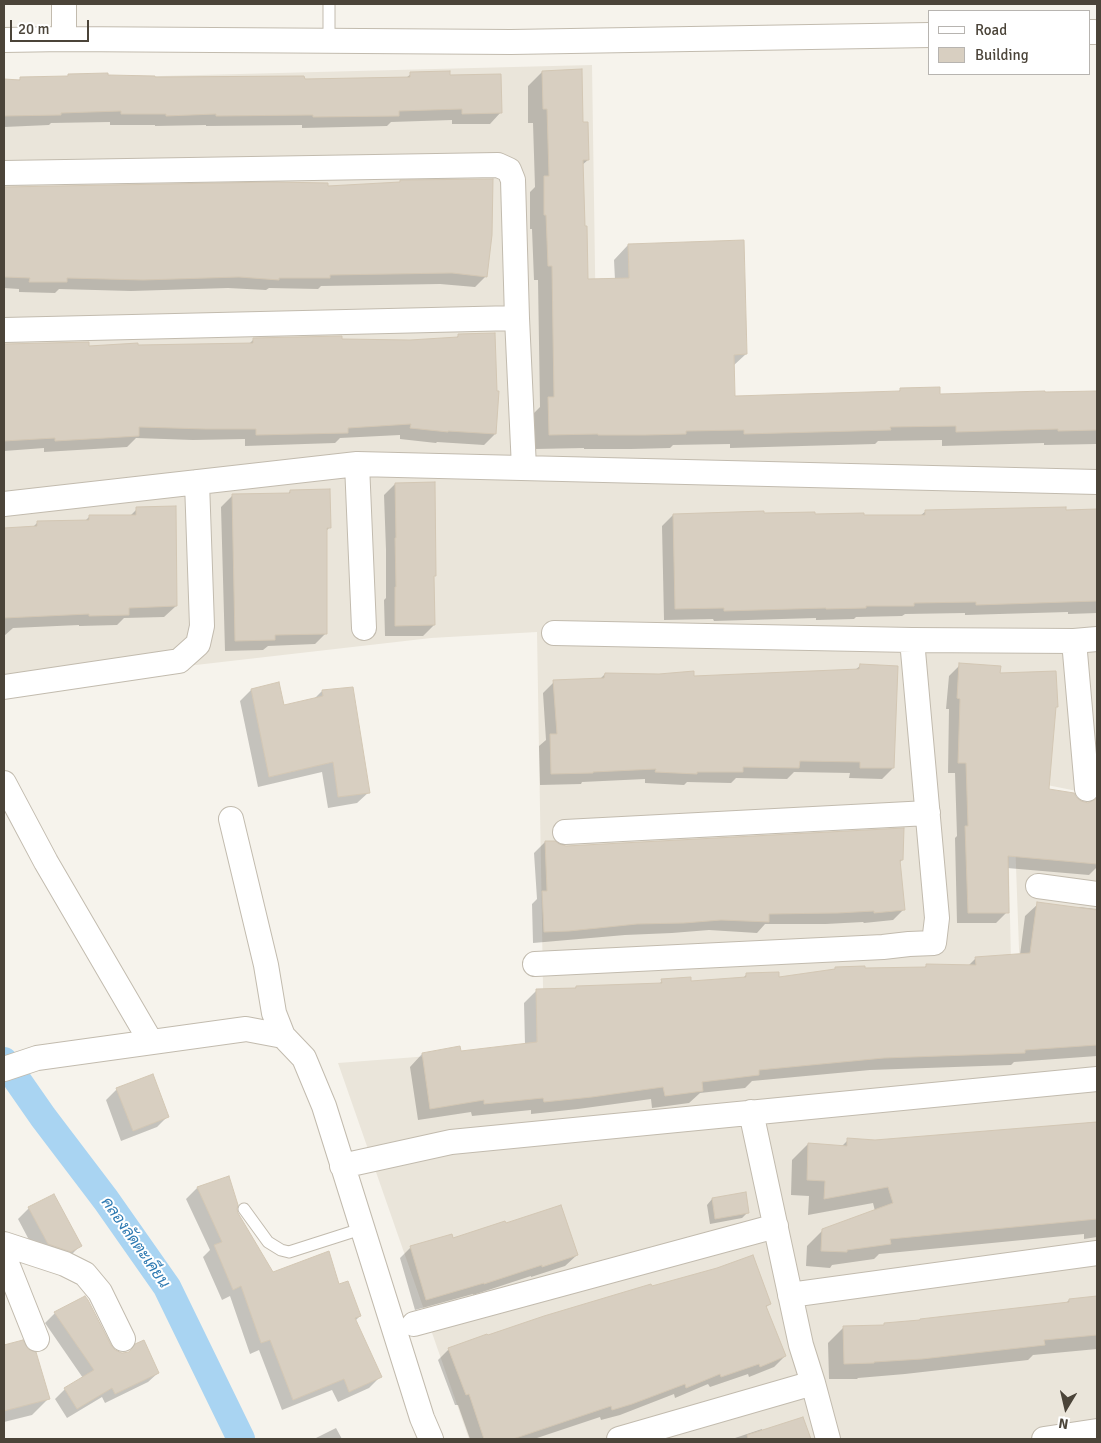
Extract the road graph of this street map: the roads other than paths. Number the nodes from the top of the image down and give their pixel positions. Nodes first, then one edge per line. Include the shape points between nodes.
1 (64, 4) edge
2 (329, 4) edge
3 (928, 35) edge
4 (64, 39) junction
5 (4, 40) edge
6 (329, 41) junction
7 (4, 173) edge
8 (517, 318) junction
9 (4, 330) edge
10 (358, 464) junction
11 (524, 468) junction
12 (197, 482) junction
13 (1097, 482) edge
14 (4, 504) edge
15 (364, 628) dead end
16 (554, 633) dead end
17 (912, 640) junction
18 (1086, 640) edge
19 (4, 687) edge
20 (4, 783) edge
21 (1087, 789) dead end
22 (928, 814) junction
23 (231, 818) dead end
24 (565, 832) dead end
25 (1038, 886) dead end
26 (1097, 894) edge
27 (536, 964) dead end
28 (282, 1036) junction
29 (151, 1042) junction
30 (4, 1070) edge
31 (1097, 1079) edge
32 (751, 1112) junction
33 (342, 1166) junction
34 (244, 1209) dead end
35 (776, 1226) junction
36 (361, 1229) junction
37 (4, 1244) edge
38 (1097, 1253) edge
39 (4, 1256) edge
40 (790, 1294) junction
41 (414, 1324) dead end
42 (37, 1339) dead end
43 (122, 1339) dead end
44 (813, 1382) junction
45 (1097, 1431) edge
46 (431, 1439) edge
47 (619, 1439) edge
48 (828, 1439) edge
49 (1044, 1439) edge

1 - 4 street
2 - 6 lane
3 - 6 street via 511,42
4 - 5 street
4 - 6 street
7 - 8 street via 498,165 509,170 513,180
8 - 9 street
8 - 11 street
10 - 11 street
10 - 12 street
10 - 15 street
11 - 13 street
12 - 14 street
12 - 19 street via 202,626 198,644 180,660
16 - 17 street
17 - 18 street
17 - 22 street
18 - 21 street
20 - 29 street
22 - 24 street
22 - 27 street via 938,918 934,943
23 - 28 street via 266,965 274,1013
25 - 26 street
28 - 29 street via 246,1029
28 - 33 street via 304,1058 324,1106
29 - 30 street via 37,1058
31 - 32 street
32 - 33 street via 451,1142
32 - 35 street
33 - 36 street
34 - 36 lane via 268,1242 289,1252
35 - 40 street
35 - 41 street
36 - 46 street
37 - 43 street via 85,1274 100,1292
38 - 40 street
39 - 42 street
40 - 44 street
44 - 47 street
44 - 48 street
45 - 49 street

